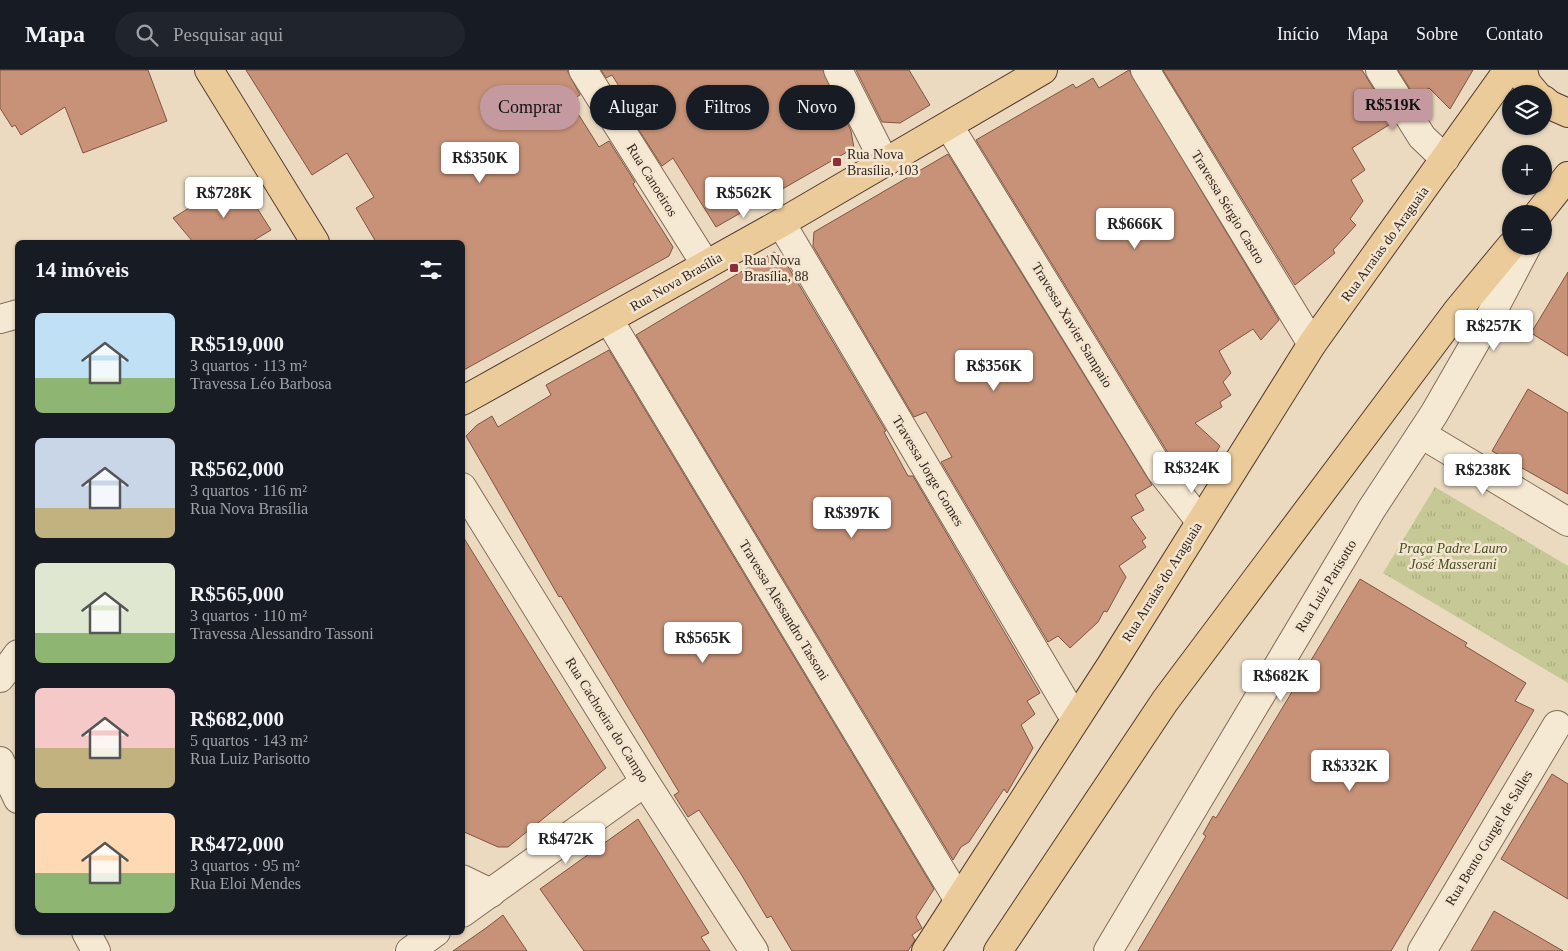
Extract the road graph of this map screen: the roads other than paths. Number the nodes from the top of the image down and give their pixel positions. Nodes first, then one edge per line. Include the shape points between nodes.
1 (209, 70) edge
2 (583, 70) edge
3 (838, 70) edge
4 (1043, 70) edge
5 (1145, 70) edge
6 (1380, 70) edge
7 (1508, 70) edge
8 (1523, 70) edge
9 (1528, 85) edge
10 (1552, 106) edge
11 (1568, 113) edge
12 (950, 126) junction
13 (1446, 159) junction
14 (886, 163) junction
15 (1568, 176) edge
16 (1547, 205) edge
17 (781, 223) junction
18 (313, 240) edge
19 (1504, 255) edge
20 (1522, 255) edge
21 (706, 265) junction
22 (15, 315) edge
23 (0, 320) edge
24 (609, 320) junction
25 (1312, 344) junction
26 (465, 399) edge
27 (1421, 434) junction
28 (465, 492) edge
29 (1200, 521) junction
30 (1568, 522) edge
31 (1076, 719) junction
32 (1557, 725) dead end
33 (0, 761) edge
34 (645, 782) junction
35 (15, 793) edge
36 (465, 880) edge
37 (491, 893) junction
38 (958, 899) junction
39 (465, 911) edge
40 (88, 935) edge
41 (432, 935) edge
42 (96, 951) edge
43 (410, 951) edge
44 (754, 951) edge
45 (926, 951) edge
46 (998, 951) edge
47 (1108, 951) edge
48 (1422, 951) edge

1 - 18 main road
2 - 21 street, Rua Canoeiros
3 - 14 street
4 - 12 main road, Rua Nova Brasília
5 - 25 street, Travessa Sérgio Castro
6 - 13 street via 1422,137
7 - 13 main road, Rua Arraias do Araguaia
8 - 9 main road
10 - 11 main road
12 - 14 main road, Rua Nova Brasília
12 - 29 street, Travessa Xavier Sampaio via 1160,470
13 - 25 main road, Rua Arraias do Araguaia
14 - 17 main road, Rua Nova Brasília
15 - 16 main road
17 - 21 main road, Rua Nova Brasília
17 - 31 street, Travessa Jorge Gomes
19 - 46 main road via 1458,310 1165,701
20 - 27 street, Rua Luiz Parisotto via 1488,322
21 - 24 main road, Rua Nova Brasília
22 - 23 street
24 - 26 main road, Rua Nova Brasília
24 - 38 street, Travessa Alessandro Tassoni
25 - 29 main road, Rua Arraias do Araguaia
27 - 30 street
27 - 47 street, Rua Luiz Parisotto via 1372,510
28 - 34 street, Rua Cachoeira do Campo
29 - 31 main road, Rua Arraias do Araguaia
31 - 38 main road, Rua Arraias do Araguaia
32 - 48 street, Rua Bento Gurgel de Salles
33 - 35 street
34 - 37 street
34 - 44 street, Rua Cachoeira do Campo
36 - 37 street
37 - 39 street
38 - 45 main road, Rua Arraias do Araguaia
40 - 42 street
41 - 43 street

